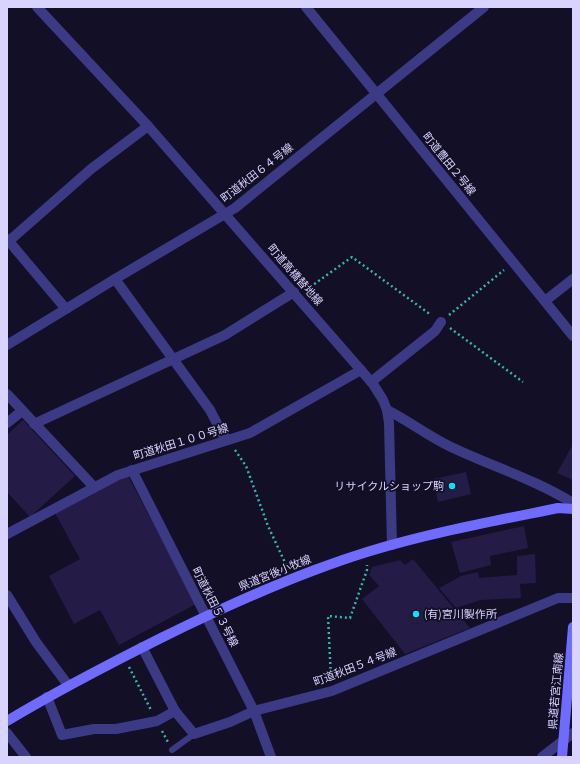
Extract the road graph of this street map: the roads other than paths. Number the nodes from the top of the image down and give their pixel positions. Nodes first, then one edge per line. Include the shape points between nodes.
1 (37, 7) edge
2 (306, 7) edge
3 (484, 7) edge
4 (376, 94) junction
5 (148, 126) junction
6 (225, 213) junction
7 (8, 240) edge
8 (115, 279) junction
9 (573, 279) edge
10 (296, 294) junction
11 (545, 301) junction
12 (66, 309) junction
13 (441, 322) road end
14 (573, 336) edge
15 (7, 345) edge
16 (172, 359) junction
17 (361, 370) junction
18 (371, 382) junction
19 (7, 394) edge
20 (387, 410) junction
21 (22, 411) junction
22 (7, 423) edge
23 (34, 424) junction
24 (228, 440) junction
25 (132, 470) junction
26 (94, 487) junction
27 (573, 503) edge
28 (573, 509) edge
29 (7, 534) edge
30 (392, 545) junction
31 (7, 595) edge
32 (573, 598) edge
33 (206, 615) junction
34 (573, 627) edge
35 (142, 647) junction
36 (68, 685) junction
37 (47, 697) junction
38 (174, 711) junction
39 (254, 711) junction
40 (7, 721) edge
41 (7, 733) edge
42 (573, 733) edge
43 (194, 734) junction
44 (564, 739) junction
45 (172, 750) road end
46 (26, 757) edge
47 (271, 757) edge
48 (542, 757) edge
49 (562, 757) edge

1 - 5 street, 町道高橋替地線
2 - 4 street, 町道豊田２号線
3 - 4 street, 町道秋田６４号線
4 - 6 street, 町道秋田６４号線 via 235,208
4 - 11 street, 町道豊田２号線
5 - 6 street, 町道高橋替地線
5 - 7 street via 91,169
6 - 8 street, 町道秋田６４号線
6 - 10 street, 町道高橋替地線
7 - 12 street
8 - 12 street, 町道秋田６４号線
8 - 16 street
9 - 11 street
10 - 16 street via 225,335
10 - 17 street, 町道高橋替地線
11 - 14 street, 町道豊田２号線
12 - 15 street, 町道秋田６４号線
13 - 18 street via 435,331
16 - 23 street
16 - 24 street via 210,410
17 - 18 street, 町道高橋替地線
17 - 24 street, 町道秋田１００号線 via 250,433
18 - 20 street, 町道高橋替地線
19 - 21 street
20 - 27 street via 451,447 551,489
20 - 30 street
21 - 22 street
21 - 23 street
23 - 26 street
24 - 25 street, 町道秋田１００号線
25 - 26 street, 町道秋田１００号線
25 - 33 street, 町道秋田５３号線
26 - 29 street, 町道秋田１００号線
28 - 30 main road, 県道宮後小牧線 via 558,508 516,516
30 - 33 main road, 県道宮後小牧線 via 292,578
31 - 36 street via 36,642
32 - 39 street, 町道秋田５４号線 via 558,598 332,691
33 - 35 main road, 県道宮後小牧線
33 - 39 street, 町道秋田５３号線
34 - 44 main road, 県道若宮江南線
35 - 36 main road, 県道宮後小牧線
35 - 38 street
36 - 37 main road, 県道宮後小牧線
37 - 38 street via 62,735 157,721
37 - 40 main road, 県道宮後小牧線
38 - 43 street
39 - 43 street, 町道秋田５４号線
39 - 47 street, 町道秋田５３号線
41 - 46 street
42 - 44 street
43 - 45 lane
44 - 48 street
44 - 49 main road, 県道若宮江南線

